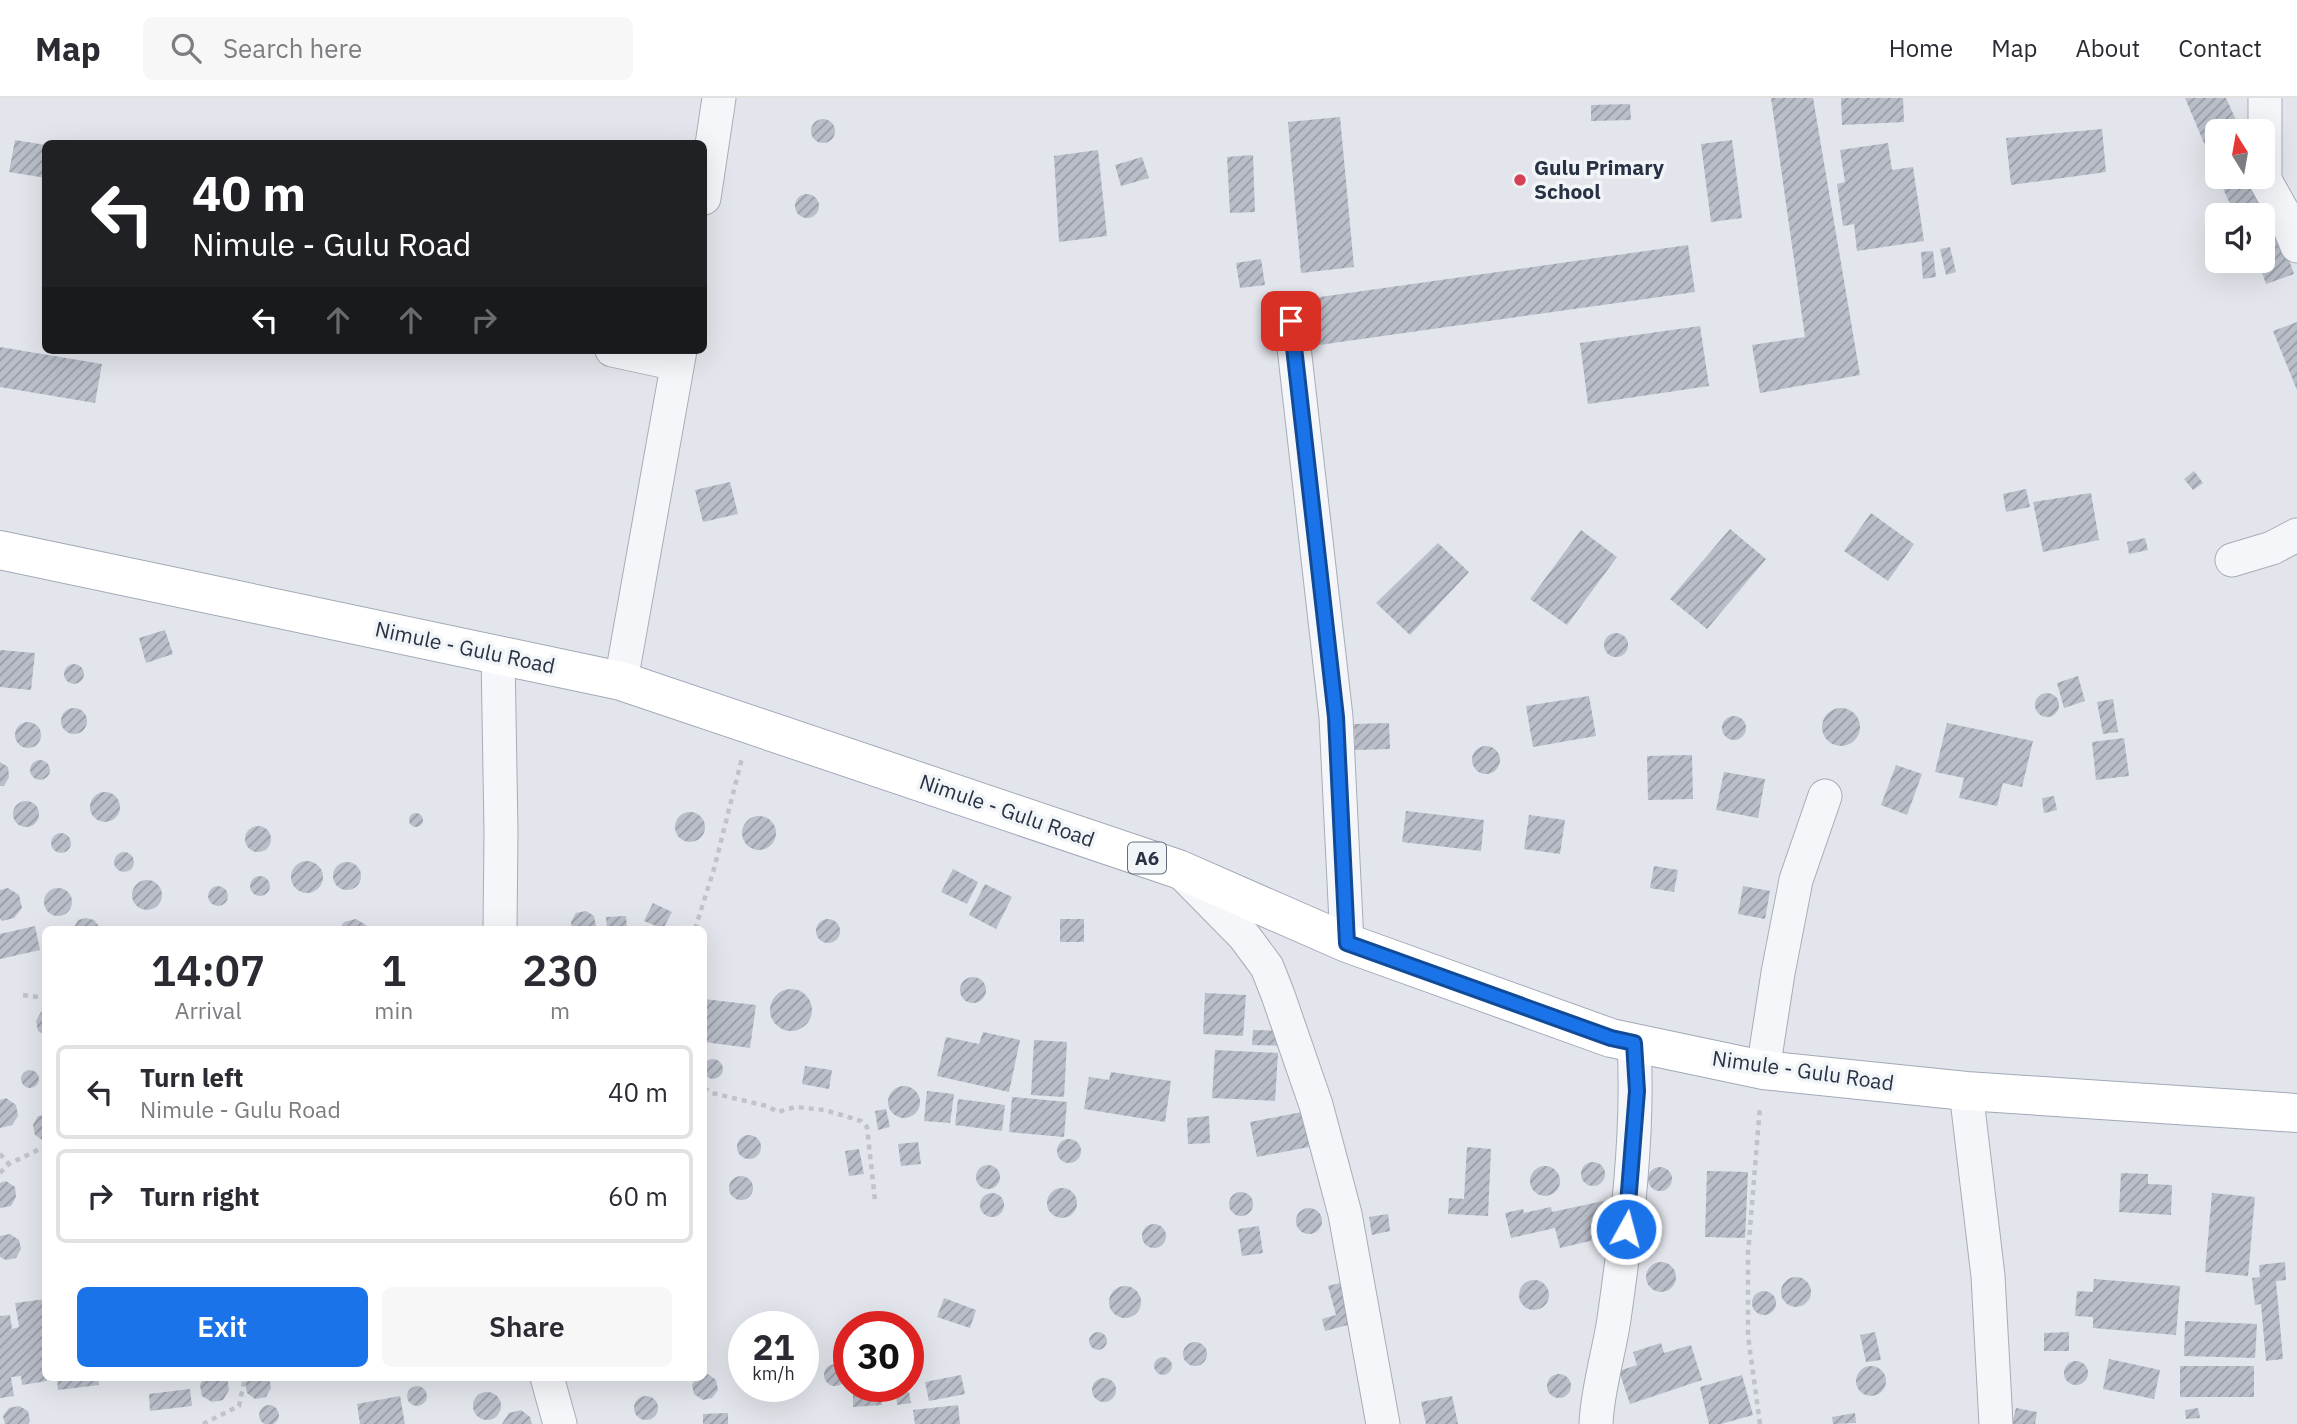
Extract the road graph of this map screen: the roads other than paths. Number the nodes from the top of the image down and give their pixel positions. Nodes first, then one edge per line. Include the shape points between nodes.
1 (719, 98) edge
2 (2265, 98) edge
3 (707, 178) edge
4 (2297, 246) edge
5 (1291, 321) dead end
6 (650, 354) edge
7 (678, 357) edge
8 (2297, 535) edge
9 (0, 550) edge
10 (2232, 560) dead end
11 (498, 655) junction
12 (621, 681) junction
13 (1825, 796) dead end
14 (1178, 869) junction
15 (500, 926) edge
16 (1347, 943) junction
17 (1634, 1043) junction
18 (1763, 1070) junction
19 (1966, 1091) junction
20 (2297, 1113) edge
21 (548, 1381) edge
22 (560, 1424) edge
23 (1383, 1424) edge
24 (1596, 1424) edge
25 (1996, 1424) edge

1 - 3 street
2 - 4 street via 2265,180
5 - 16 street via 1336,717
6 - 7 street
7 - 12 street
8 - 10 street
9 - 11 main road, Nimule - Gulu Road / A6
11 - 12 main road, Nimule - Gulu Road / A6
11 - 15 street
12 - 14 main road, Nimule - Gulu Road / A6
13 - 18 street via 1796,880
14 - 16 main road, Nimule - Gulu Road / A6
14 - 23 street via 1244,936 1267,967 1278,995 1316,1105 1345,1214
16 - 17 main road, Nimule - Gulu Road / A6
17 - 18 main road, Nimule - Gulu Road / A6
17 - 24 street via 1637,1091 1629,1205
18 - 19 main road, Nimule - Gulu Road / A6
19 - 20 main road, Nimule - Gulu Road / A6
19 - 25 street via 1988,1276
21 - 22 street

